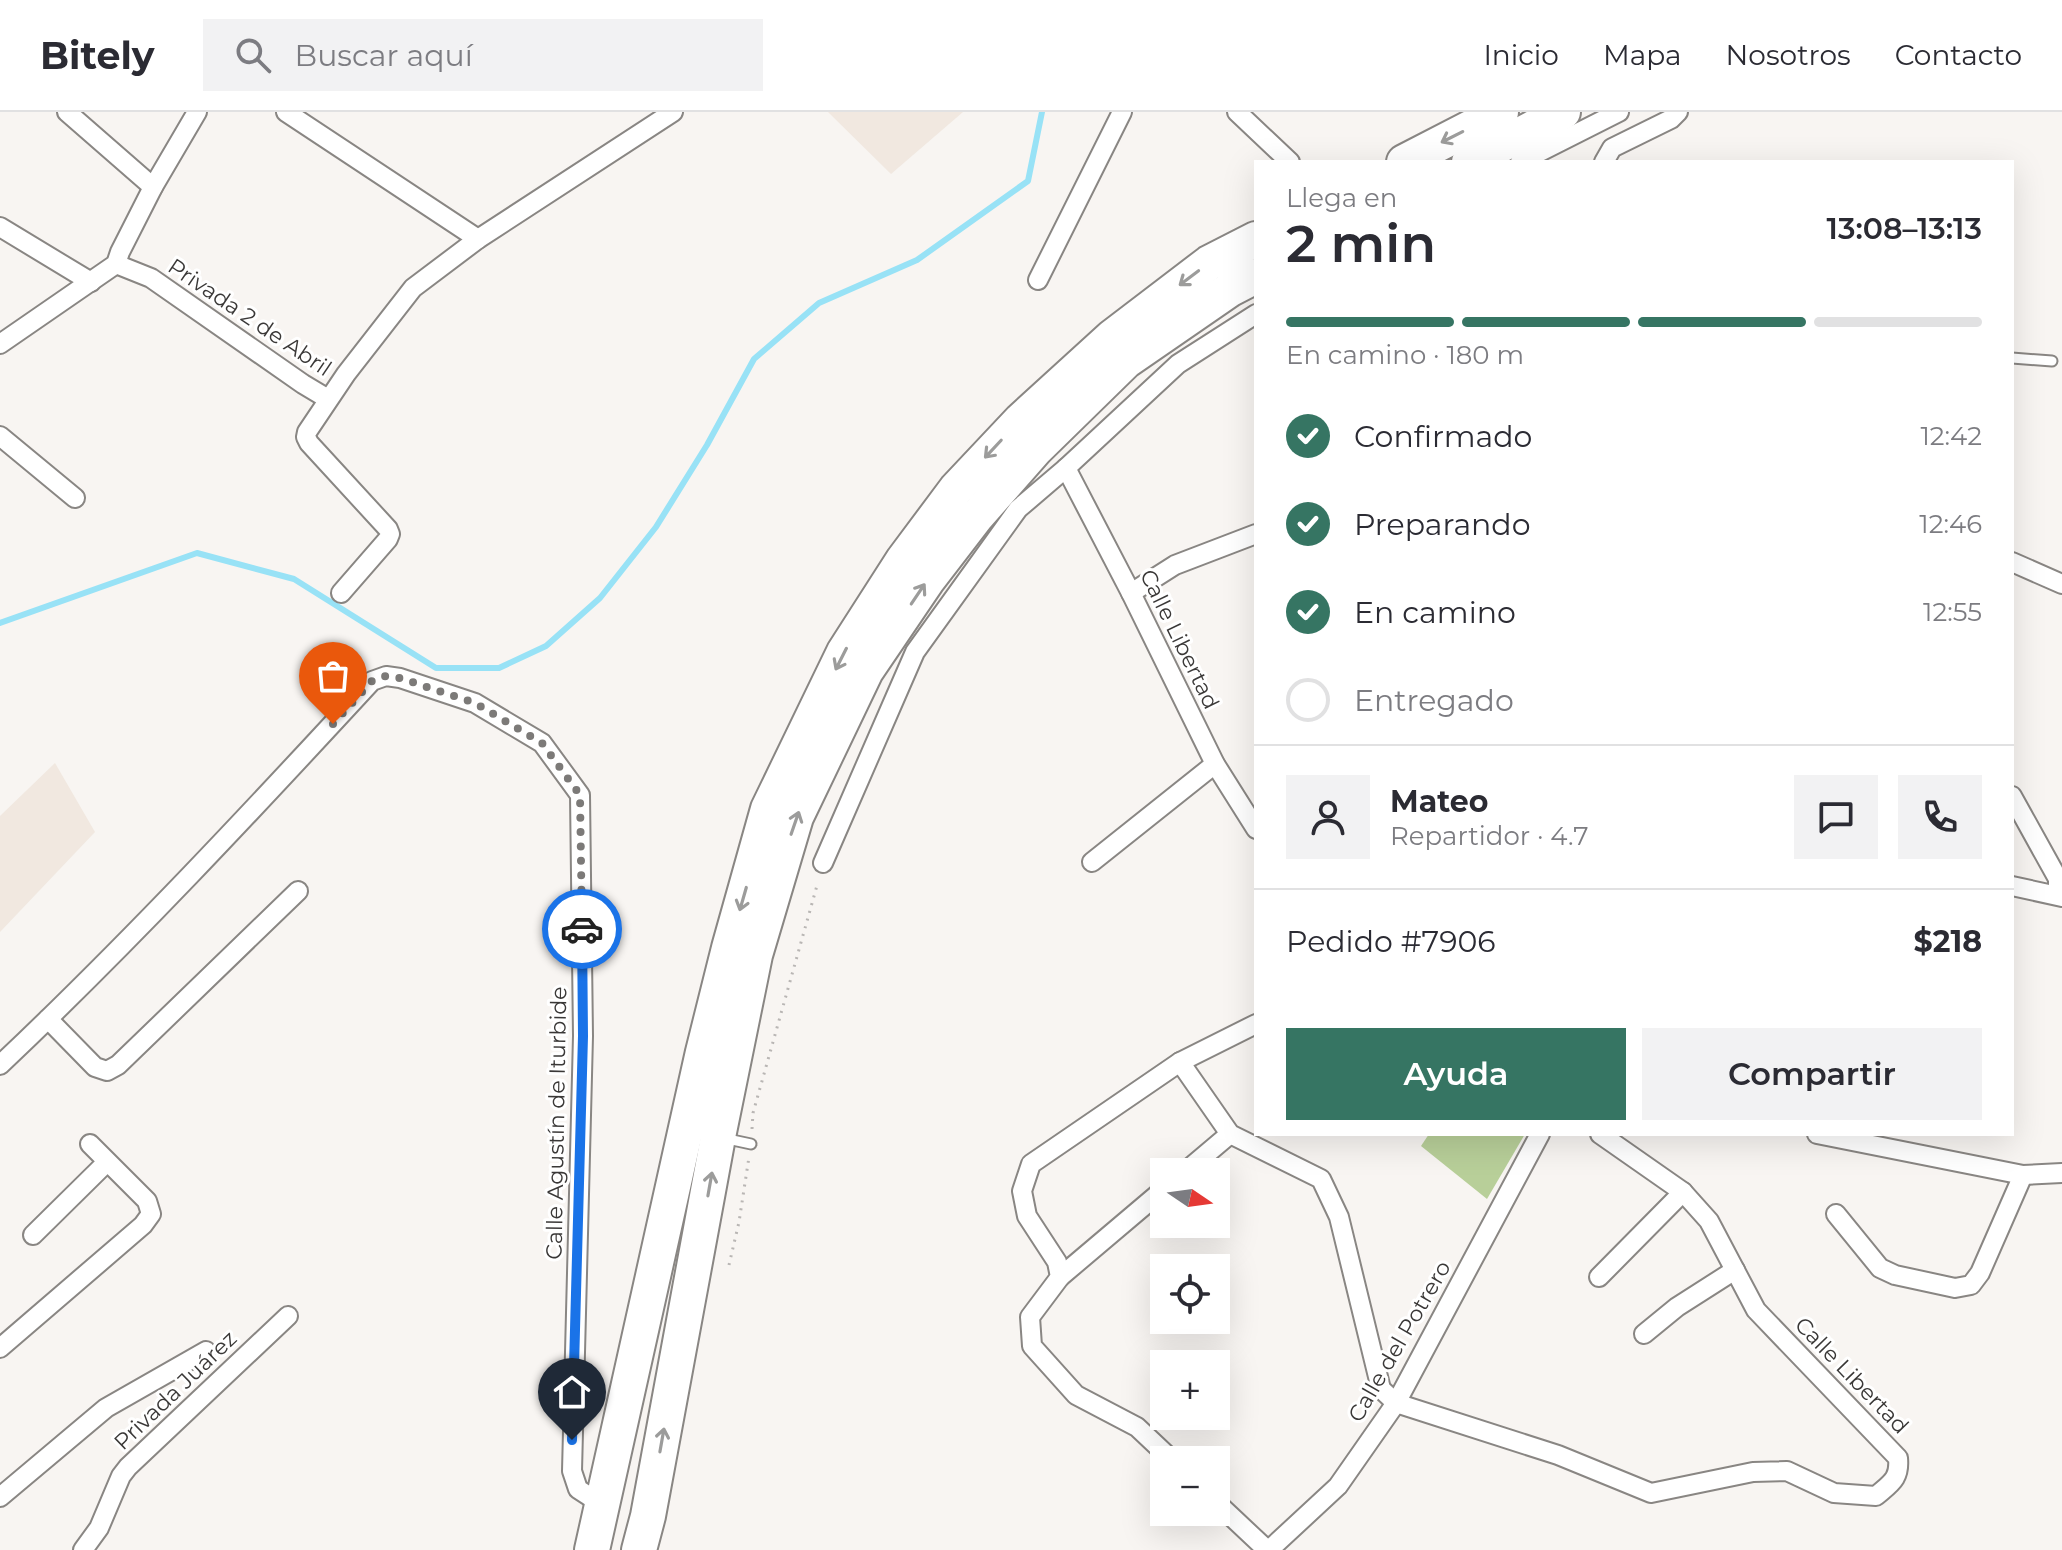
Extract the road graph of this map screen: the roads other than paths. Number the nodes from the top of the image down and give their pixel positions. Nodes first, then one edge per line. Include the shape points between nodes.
1 (67, 112) edge
2 (197, 112) edge
3 (286, 112) edge
4 (673, 112) edge
5 (1122, 112) edge
6 (1237, 112) edge
7 (1501, 112) edge
8 (1563, 112) edge
9 (1619, 112) edge
10 (1678, 112) edge
11 (1288, 160) edge
12 (1408, 160) edge
13 (1473, 160) edge
14 (1524, 160) edge
15 (1604, 160) edge
16 (153, 187) junction
17 (0, 227) edge
18 (478, 239) junction
19 (1254, 240) edge
20 (116, 264) junction
21 (1254, 277) edge
22 (1038, 280) dead end
23 (91, 282) junction
24 (1254, 315) edge
25 (0, 344) edge
26 (2014, 358) edge
27 (2052, 361) dead end
28 (328, 399) junction
29 (0, 436) edge
30 (1066, 468) junction
31 (75, 498) dead end
32 (1254, 535) edge
33 (2014, 563) edge
34 (2062, 584) edge
35 (341, 593) dead end
36 (1131, 593) junction
37 (1215, 764) junction
38 (2014, 800) edge
39 (1254, 826) edge
40 (1092, 862) dead end
41 (823, 863) road end
42 (2014, 886) edge
43 (298, 891) dead end
44 (2060, 896) edge
45 (48, 1019) junction
46 (1254, 1025) edge
47 (1180, 1062) junction
48 (0, 1065) edge
49 (1230, 1134) junction
50 (1539, 1136) edge
51 (1603, 1136) edge
52 (1827, 1136) edge
53 (90, 1144) dead end
54 (1202, 1158) edge
55 (107, 1162) junction
56 (2062, 1173) edge
57 (2023, 1175) junction
58 (1683, 1192) junction
59 (1150, 1201) edge
60 (1836, 1214) dead end
61 (33, 1235) dead end
62 (1735, 1270) junction
63 (1060, 1277) junction
64 (1599, 1277) dead end
65 (288, 1316) dead end
66 (1644, 1334) dead end
67 (0, 1348) edge
68 (206, 1351) dead end
69 (1396, 1403) junction
70 (1157, 1446) edge
71 (0, 1497) edge
72 (601, 1504) junction
73 (1230, 1515) edge
74 (83, 1550) edge
75 (592, 1550) edge
76 (639, 1550) edge
77 (1268, 1550) edge

1 - 16 street
2 - 16 street
3 - 18 street
4 - 18 street
5 - 22 street
6 - 11 street
7 -> 12 highway
8 - 13 highway
9 - 14 street
10 - 15 street via 1612,148
16 - 20 street
17 - 23 street
18 - 28 street via 413,288
19 -> 72 highway via 1209,263 1112,337 1021,420 956,489 844,652 768,809 707,1037
20 - 23 street
20 - 28 street, Privada 2 de Abril via 151,278
76 -> 21 highway via 735,1140 755,955 796,817 866,671 927,581 1036,449 1126,361
23 - 25 street
24 - 30 street via 1178,364
26 - 27 lane
28 - 35 street, Privada 2 de Abril via 306,437 390,534
29 - 31 street
30 - 36 street, Calle Libertad
30 - 41 street via 1018,509 915,652
32 - 36 street via 1175,565
33 - 34 street
36 - 37 street, Calle Libertad
37 - 39 street, Calle Libertad
37 - 40 street
38 - 44 street via 2058,879
42 - 44 street
43 - 45 street via 107,1071 95,1067
45 - 48 street, Calle Agustín de Iturbide
45 - 72 street, Calle Agustín de Iturbide via 372,681 400,678 475,703 542,743 580,795 583,1036 572,1471 578,1489
46 - 47 street
47 - 49 street
47 - 63 street via 1031,1164 1022,1191 1027,1216 1057,1262
49 - 54 street
49 - 69 street via 1321,1179 1339,1217 1381,1389
50 - 69 street, Calle del Potrero
51 - 58 street, Calle Libertad
52 - 57 street
53 - 55 street
55 - 61 street
55 - 67 street via 147,1201 151,1214
56 - 57 street
57 - 60 street via 1971,1285 1955,1288 1880,1268
58 - 62 street, Calle Libertad via 1709,1221
58 - 64 street
59 - 63 street
62 - 66 street
62 - 69 street, Calle Libertad via 1756,1310 1898,1458 1895,1479 1876,1496 1834,1493 1787,1471 1753,1472 1651,1493 1558,1455
63 - 70 street via 1030,1317 1032,1346 1076,1395 1137,1427
65 - 74 street, Privada Juárez via 128,1467
68 - 71 street via 106,1408
69 - 77 street, Calle del Potrero via 1338,1486
72 - 75 highway
73 - 77 street

